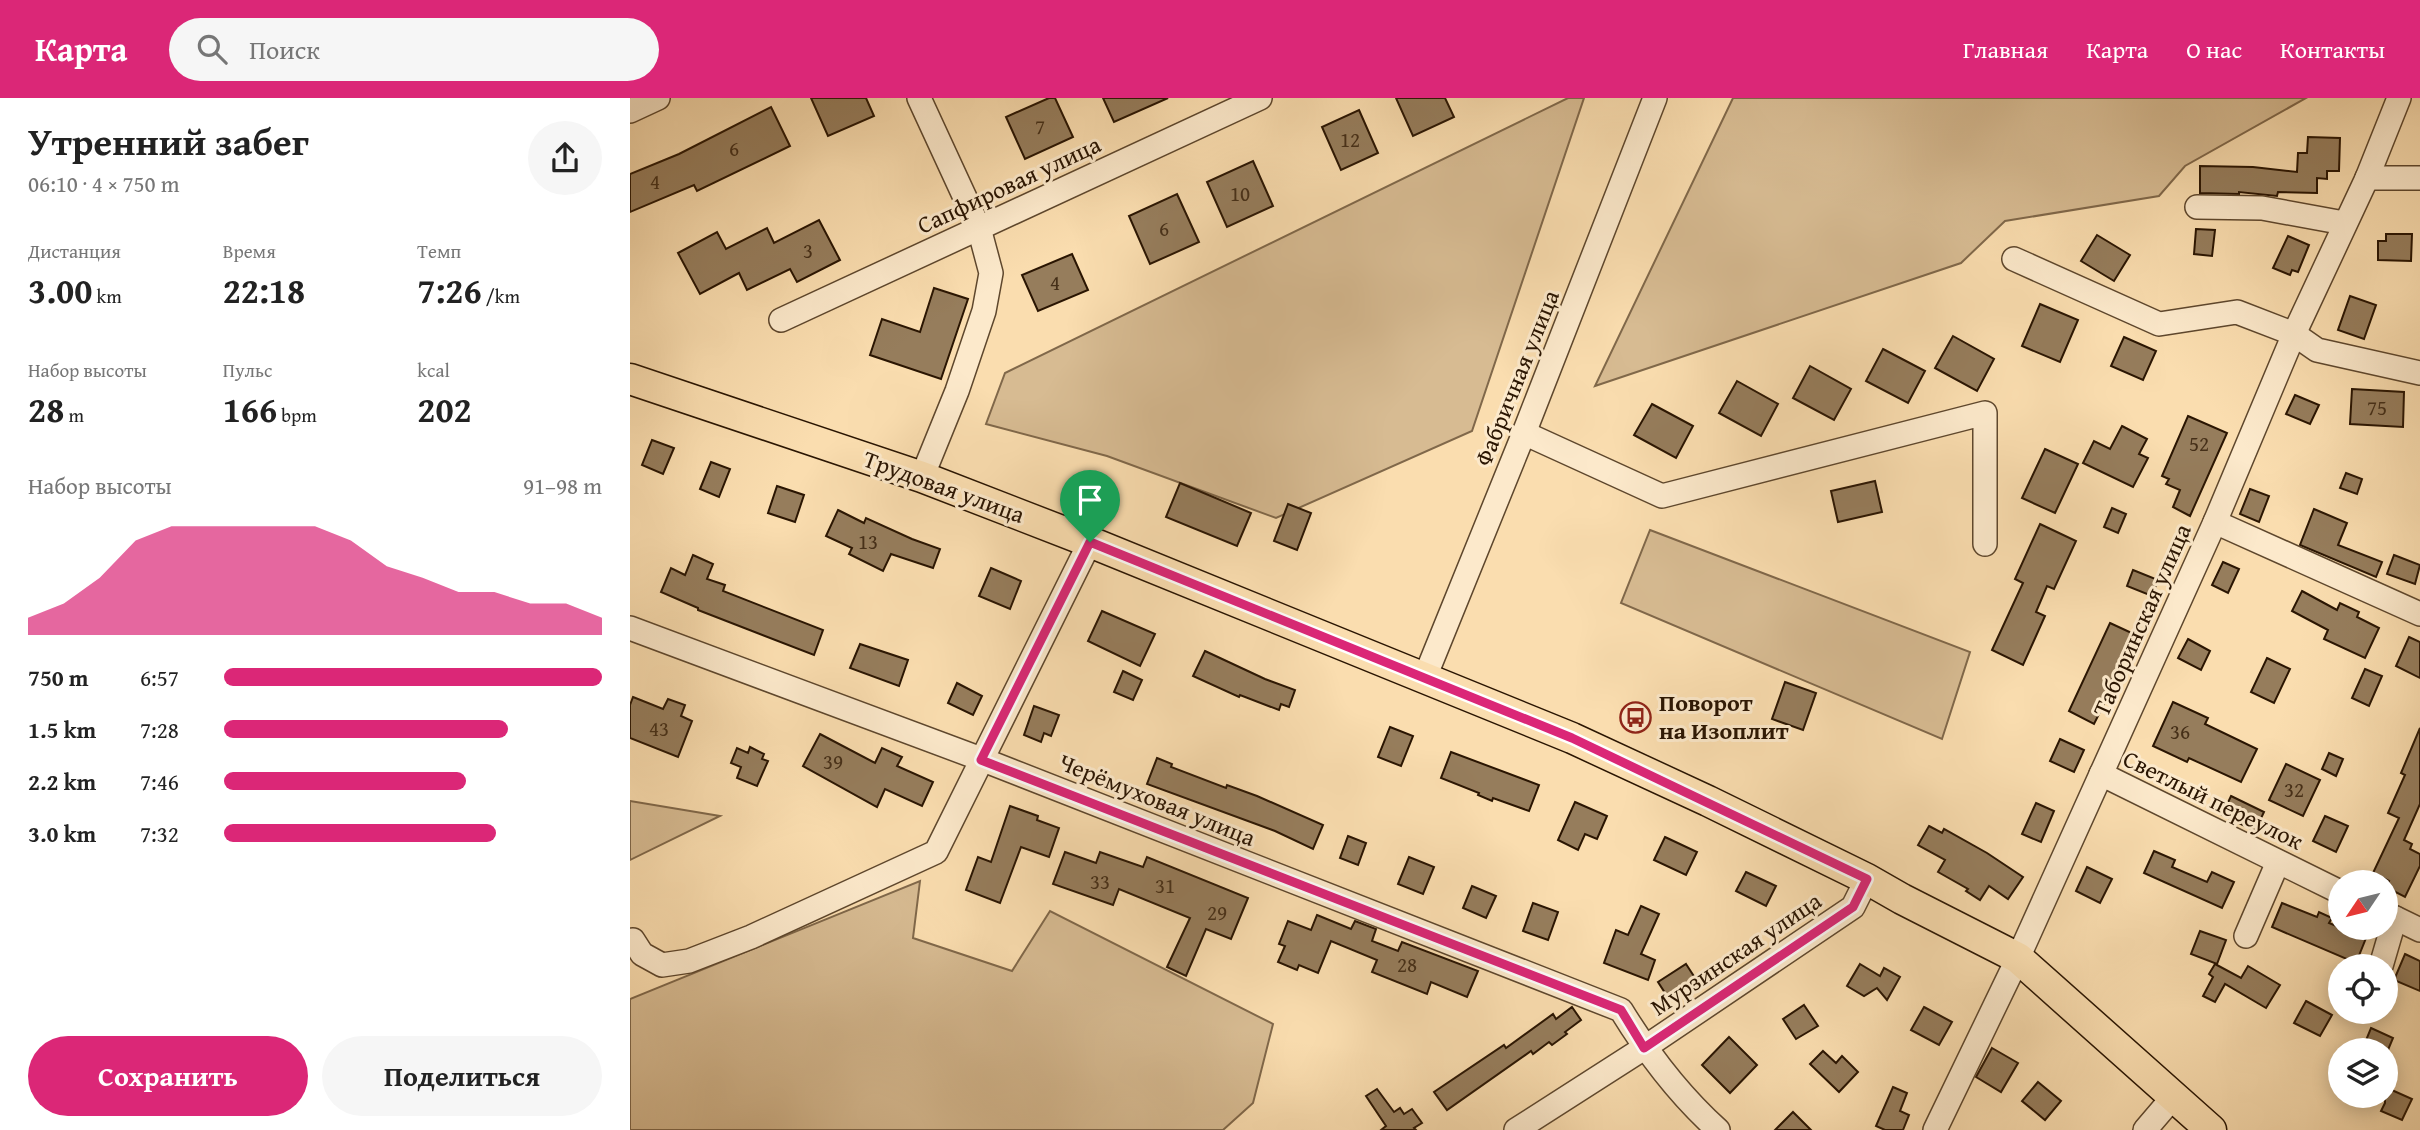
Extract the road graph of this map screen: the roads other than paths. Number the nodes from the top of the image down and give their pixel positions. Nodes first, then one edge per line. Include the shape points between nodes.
1 (657, 98) edge
2 (919, 98) edge
3 (1260, 98) edge
4 (1655, 98) edge
5 (2399, 98) edge
6 (630, 111) edge
7 (2367, 177) junction
8 (2420, 178) edge
9 (2197, 207) dead end
10 (2343, 223) junction
11 (979, 228) junction
12 (2014, 258) dead end
13 (781, 320) dead end
14 (2294, 334) junction
15 (2420, 373) edge
16 (630, 379) edge
17 (1524, 433) junction
18 (922, 477) junction
19 (2215, 522) junction
20 (1090, 542) junction
21 (1985, 544) dead end
22 (2420, 614) edge
23 (630, 628) edge
24 (1424, 677) junction
25 (981, 760) junction
26 (2101, 774) junction
27 (2278, 862) junction
28 (1867, 879) junction
29 (2328, 886) edge
30 (2407, 920) edge
31 (2246, 936) dead end
32 (633, 940) dead end
33 (2388, 954) edge
34 (2018, 958) junction
35 (1644, 1048) junction
36 (2174, 1096) junction
37 (1516, 1130) edge
38 (1718, 1130) edge
39 (1935, 1130) edge
40 (2145, 1130) edge
41 (2211, 1130) edge

1 - 6 street
2 - 11 street
3 - 11 street, Сапфировая улица
4 - 17 street, Фабричная улица
5 - 7 street, Таборинская улица
7 - 8 street
7 - 10 street, Таборинская улица
9 - 10 street via 2262,208
10 - 14 street, Таборинская улица
11 - 13 street, Сапфировая улица
11 - 18 street via 991,273 984,311
12 - 14 street via 2159,324 2237,312
14 - 15 street via 2317,350
14 - 19 street, Таборинская улица
16 - 18 main road, Трудовая улица
17 - 21 street via 1662,496 1985,413
17 - 24 street, Фабричная улица
18 - 20 main road, Трудовая улица
19 - 22 street
19 - 26 street, Таборинская улица
20 - 24 main road, Трудовая улица
20 - 25 street
23 - 25 street, Черёмуховая улица
24 - 28 main road, Трудовая улица via 1572,738
25 - 32 street via 936,852 689,961 662,965 642,954
25 - 35 street, Черёмуховая улица via 1621,1010
26 - 27 street, Светлый переулок
26 - 34 street, Таборинская улица
27 - 29 street, Светлый переулок
27 - 31 street
28 - 34 main road, Трудовая улица
28 - 35 street, Мурзинская улица via 1853,907
30 - 33 street
34 - 36 main road, Трудовая улица
34 - 39 street, Таборинская улица
35 - 37 street, Мурзинская улица
35 - 38 street, Черёмуховая улица
36 - 40 street
36 - 41 main road, Трудовая улица

